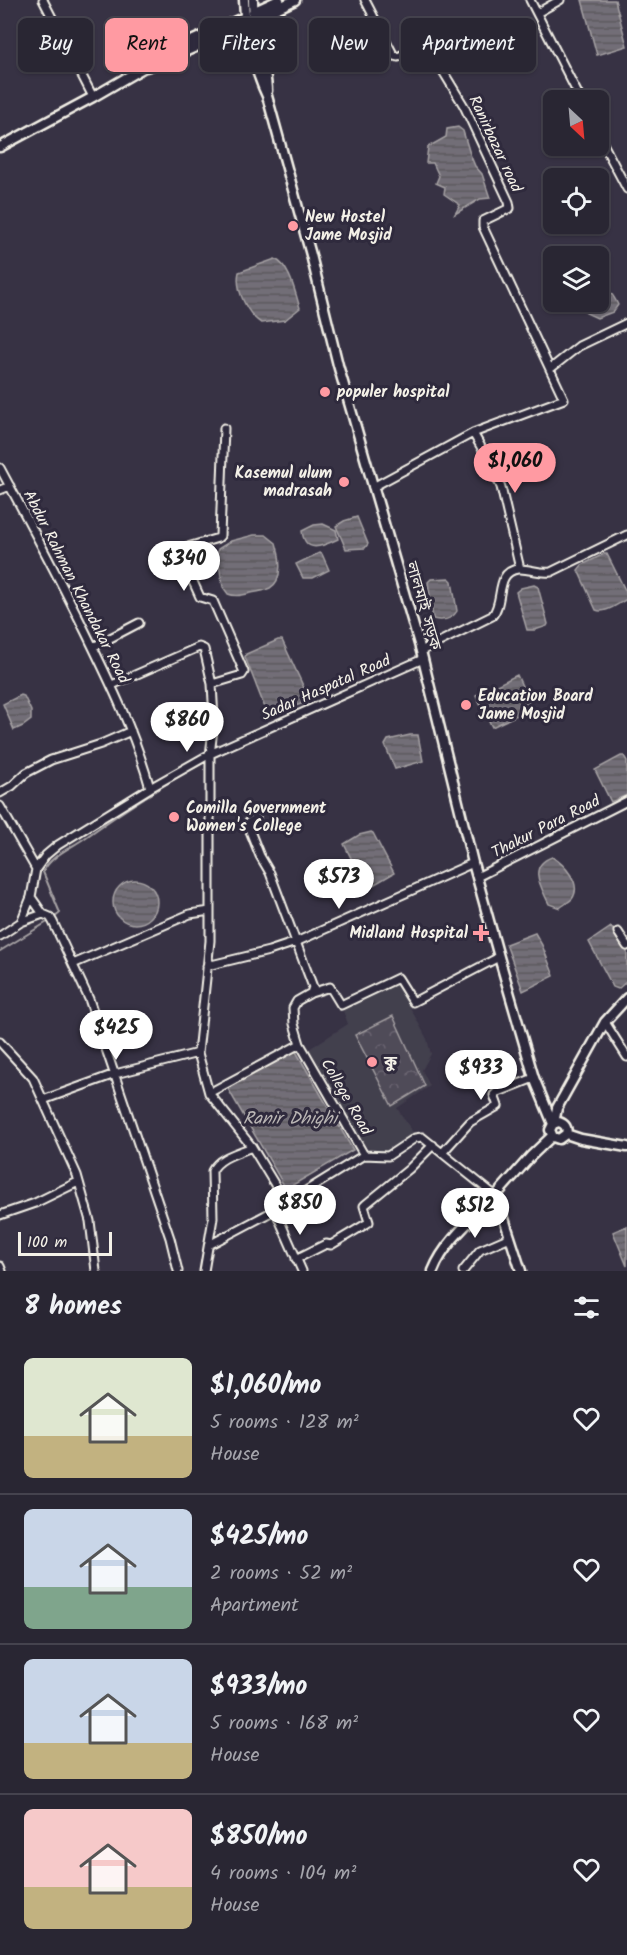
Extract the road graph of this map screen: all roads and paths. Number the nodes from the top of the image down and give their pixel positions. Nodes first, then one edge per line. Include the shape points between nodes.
1 (43, 0) edge
2 (244, 0) edge
3 (253, 0) edge
4 (279, 0) edge
5 (295, 0) edge
6 (365, 0) edge
7 (530, 0) edge
8 (560, 0) edge
9 (537, 14) junction
10 (249, 18) junction
11 (200, 41) edge
12 (264, 72) edge
13 (576, 90) edge
14 (93, 97) junction
15 (0, 147) edge
16 (609, 155) edge
17 (627, 189) edge
18 (627, 323) edge
19 (549, 369) junction
20 (224, 428) dead end
21 (473, 433) junction
22 (0, 468) edge
23 (10, 486) junction
24 (374, 487) junction
25 (0, 490) edge
26 (627, 535) edge
27 (520, 568) junction
28 (139, 623) dead end
29 (93, 647) junction
30 (422, 655) junction
31 (212, 684) junction
32 (112, 685) junction
33 (131, 731) junction
34 (211, 758) junction
35 (150, 788) junction
36 (0, 793) edge
37 (627, 801) edge
38 (0, 806) edge
39 (256, 818) dead end
40 (473, 864) junction
41 (36, 869) junction
42 (477, 876) junction
43 (31, 897) junction
44 (210, 911) junction
45 (49, 918) junction
46 (21, 922) junction
47 (618, 932) dead end
48 (0, 936) edge
49 (296, 942) junction
50 (627, 946) edge
51 (499, 957) junction
52 (73, 964) junction
53 (207, 966) junction
54 (312, 993) junction
55 (627, 998) edge
56 (605, 1022) junction
57 (0, 1042) edge
58 (300, 1044) junction
59 (198, 1053) junction
60 (627, 1057) edge
61 (115, 1074) junction
62 (534, 1078) junction
63 (209, 1093) junction
64 (43, 1100) junction
65 (554, 1123) junction
66 (566, 1134) junction
67 (552, 1136) junction
68 (433, 1145) junction
69 (627, 1147) edge
70 (252, 1148) junction
71 (442, 1152) junction
72 (364, 1155) junction
73 (78, 1182) junction
74 (495, 1196) junction
75 (286, 1203) junction
76 (275, 1210) junction
77 (0, 1215) edge
78 (510, 1237) junction
79 (209, 1245) junction
80 (296, 1259) junction
81 (0, 1266) edge
82 (2, 1271) edge
83 (96, 1271) edge
84 (178, 1271) edge
85 (204, 1271) edge
86 (302, 1271) edge
87 (433, 1271) edge
88 (463, 1271) edge
89 (521, 1271) edge

1 - 14 street
2 - 10 main road, লালমাই সড়ক
3 - 10 main road, লালমাই সড়ক
4 - 10 main road
5 - 10 main road
6 - 19 street, Ranirbazar road via 394,56 428,45 464,106 510,208 483,221 483,227
7 - 9 street
8 - 9 street
9 - 13 street
11 - 14 main road via 156,57
12 - 24 main road, লালমাই সড়ক via 267,96 338,365
14 - 15 main road
16 - 17 street
18 - 19 street via 579,346
19 - 21 street, Ranirbazar road via 564,399
20 - 31 street via 220,536 179,551 200,597 213,601 243,669 242,675
21 - 24 street
21 - 27 street via 501,487
22 - 23 street, Abdur Rahman Khandakar Road
23 - 25 street
23 - 29 street, Abdur Rahman Khandakar Road
24 - 30 main road, লালমাই সড়ক
26 - 27 street via 551,572
27 - 30 street, Sadar Haspatal Road via 504,577 499,606 492,616
28 - 29 street
29 - 32 street, Abdur Rahman Khandakar Road
30 - 34 street, Sadar Haspatal Road
30 - 40 main road, লালমাই সড়ক
31 - 32 street via 204,649 199,647
31 - 34 street
32 - 33 street, Abdur Rahman Khandakar Road
33 - 35 street, Abdur Rahman Khandakar Road
33 - 36 street via 51,760
34 - 35 street, Sadar Haspatal Road
34 - 44 street
35 - 41 street, Sadar Haspatal Road via 58,845
37 - 42 street, Thakur Para Road
38 - 41 street
39 - 49 street via 248,826
40 - 42 main road, লালমাই সড়ক
40 - 49 street
41 - 43 street
42 - 51 main road, লালমাই সড়ক
43 - 45 street
43 - 46 street
44 - 52 street via 190,914
44 - 53 street
45 - 46 street
45 - 52 street
46 - 48 street
47 - 50 street
49 - 53 street
49 - 54 street
51 - 54 street via 413,1002 398,978 341,1005 330,987
51 - 62 main road, লালমাই সড়ক
52 - 61 street
53 - 59 street
54 - 58 street, College Road via 297,1001 293,1008
55 - 56 main road
56 - 60 street
56 - 65 main road via 557,1108
57 - 64 street via 33,1078
58 - 63 street
58 - 72 street, College Road
59 - 61 street
59 - 63 street
61 - 64 street
61 - 84 street
62 - 65 main road, লালমাই সড়ক
62 - 71 street via 496,1093 498,1106 470,1122
63 - 70 street
64 - 73 street
65 - 66 main road via 564,1124
65 - 67 main road
66 - 67 main road
66 - 69 main road
67 - 74 main road
68 - 71 street
68 - 72 street, College Road via 418,1136 388,1156
68 - 80 street via 364,1206 369,1221 366,1224 331,1245
70 - 75 street
70 - 79 street via 214,1166
71 - 74 street
72 - 75 street
73 - 77 street
73 - 83 street via 90,1221
74 - 78 main road
74 - 87 main road via 447,1248
75 - 76 street
76 - 79 street
76 - 80 street
78 - 88 street via 480,1250
78 - 89 main road
79 - 85 street
80 - 86 street
81 - 82 street

